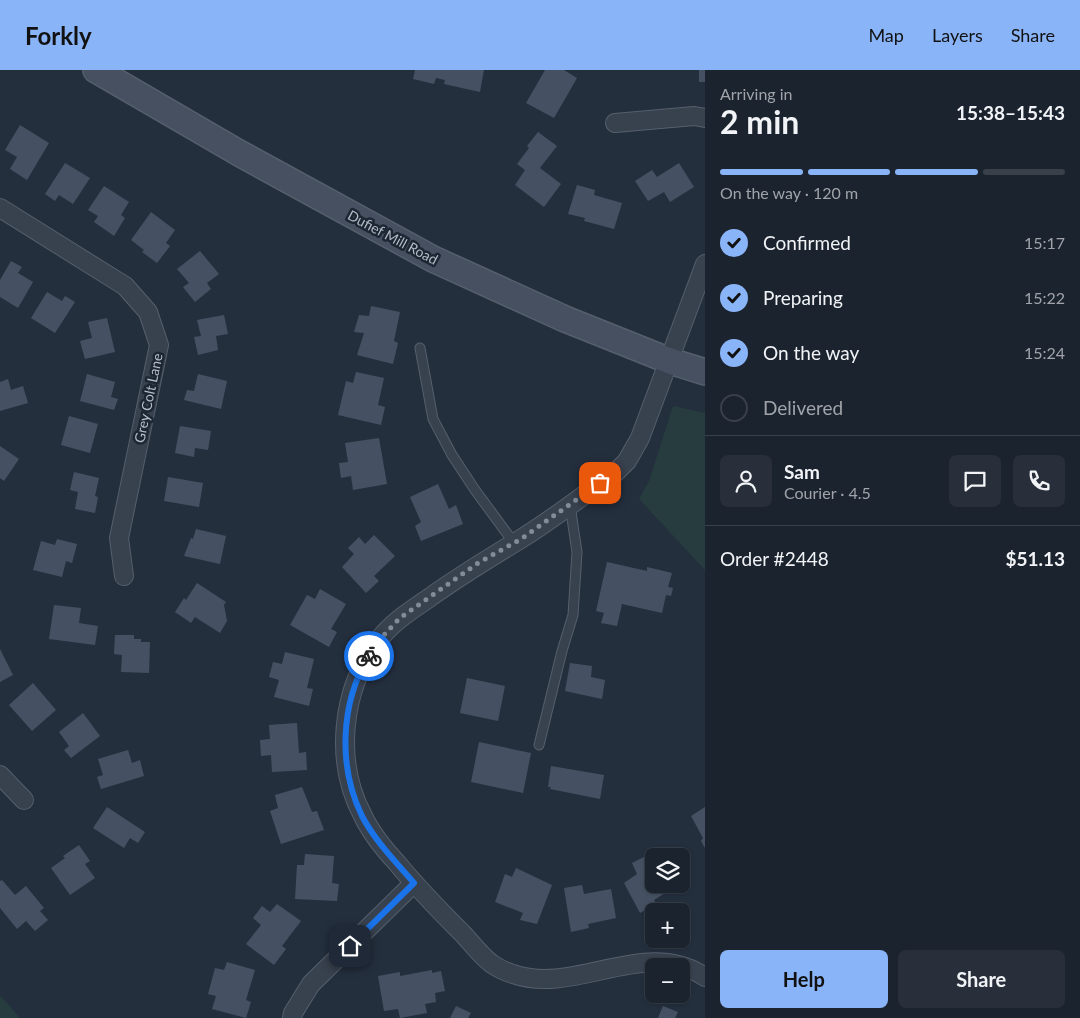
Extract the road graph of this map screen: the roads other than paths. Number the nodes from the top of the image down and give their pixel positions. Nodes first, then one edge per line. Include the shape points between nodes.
1 (96, 70) edge
2 (705, 118) edge
3 (615, 122) dead end
4 (0, 208) edge
5 (705, 264) edge
6 (420, 348) dead end
7 (670, 361) junction
8 (705, 372) edge
9 (570, 504) junction
10 (514, 543) junction
11 (124, 576) dead end
12 (539, 745) dead end
13 (0, 775) edge
14 (24, 800) dead end
15 (414, 883) junction
16 (705, 977) edge
17 (292, 1018) edge

1 - 7 main road, Dufief Mill Road via 433,259 565,319
2 - 3 street
4 - 11 street, Grey Colt Lane via 125,286 148,312 158,345 119,538
5 - 7 street
6 - 10 lane via 433,419 475,490
7 - 8 main road, Dufief Mill Road
7 - 9 street via 628,461
9 - 10 street
9 - 12 lane via 576,550 572,615
10 - 15 street via 478,563 400,618 378,641 364,663 353,691 346,722 346,757 351,786 362,816
13 - 14 street
15 - 16 street via 492,964 512,974 531,979 556,978 643,962 669,962 695,970
15 - 17 street via 311,984

